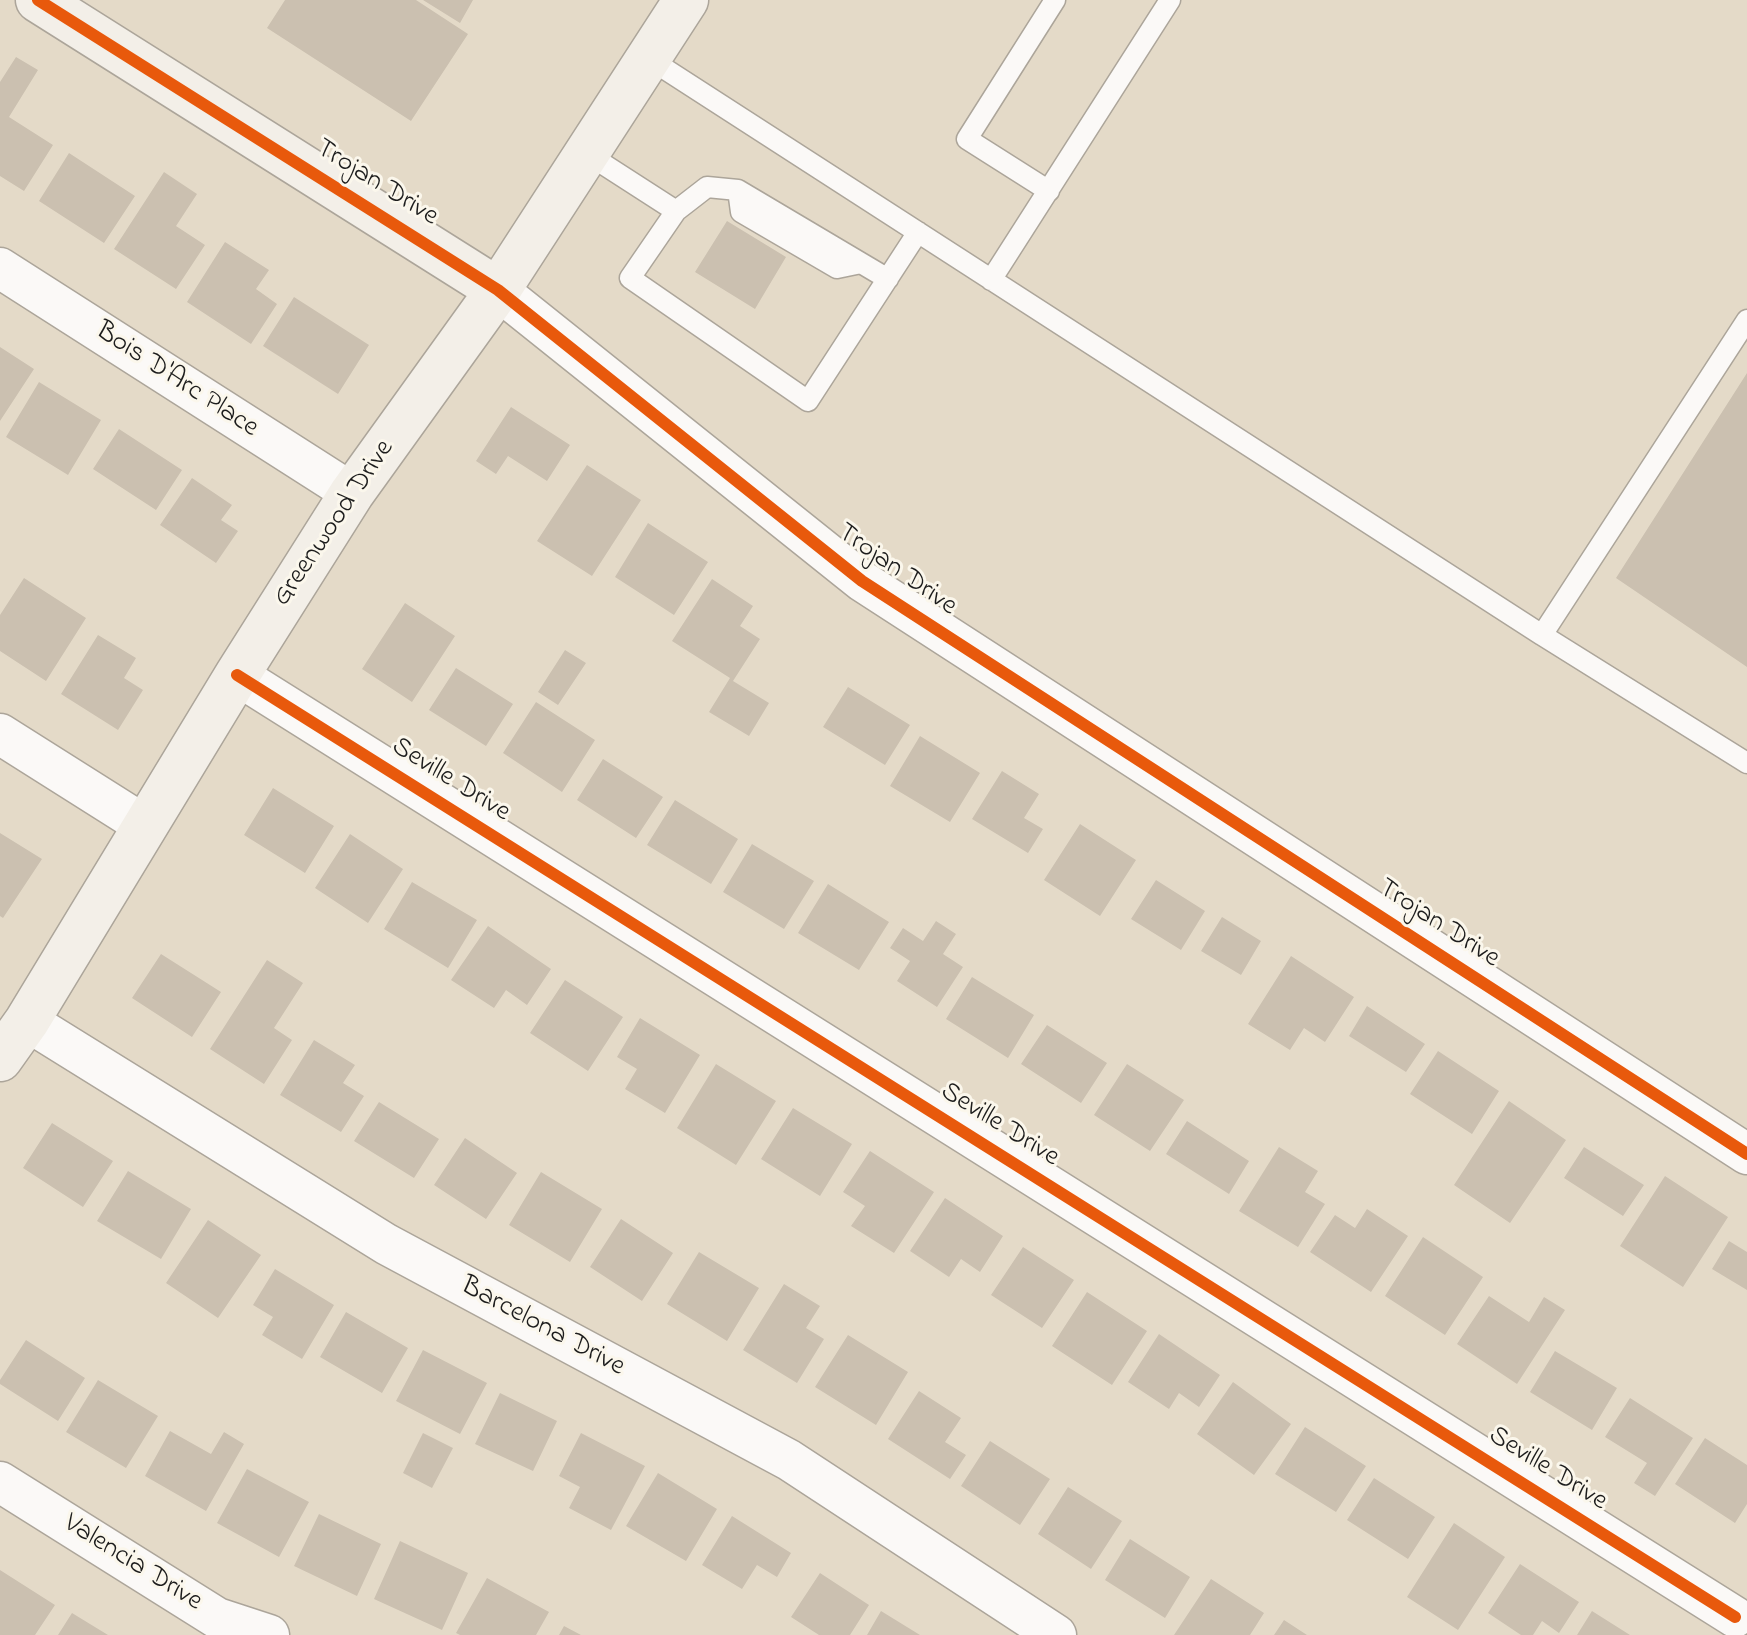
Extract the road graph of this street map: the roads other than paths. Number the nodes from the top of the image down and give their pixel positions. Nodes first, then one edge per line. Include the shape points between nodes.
1 (38, 0) edge
2 (686, 0) edge
3 (1055, 0) edge
4 (1170, 0) edge
5 (648, 58) junction
6 (586, 153) junction
7 (1049, 191) junction
8 (676, 211) junction
9 (918, 232) junction
10 (0, 268) edge
11 (888, 279) junction
12 (991, 280) junction
13 (498, 290) junction
14 (1747, 320) edge
15 (352, 493) junction
16 (1542, 635) junction
17 (237, 675) junction
18 (0, 734) edge
19 (1747, 763) edge
20 (144, 825) junction
21 (27, 1021) junction
22 (0, 1059) edge
23 (1747, 1154) edge
24 (0, 1482) edge
25 (1735, 1616) edge
26 (269, 1635) edge
27 (1056, 1635) edge

1 - 13 main road, Trojan Drive
2 - 5 main road, Greenwood Drive
3 - 7 lane via 967,139
4 - 7 lane
5 - 6 main road, Greenwood Drive
5 - 9 lane
6 - 8 lane
6 - 13 main road, Greenwood Drive
7 - 12 lane
8 - 11 lane via 707,187 738,190
8 - 11 lane via 630,278 808,401
9 - 11 lane
9 - 12 lane
10 - 15 street, Bois D'Arc Place
12 - 16 lane
13 - 15 main road, Greenwood Drive
13 - 23 street, Trojan Drive via 862,581
14 - 16 lane
15 - 17 main road, Greenwood Drive
16 - 19 lane
17 - 20 main road, Greenwood Drive
17 - 25 street, Seville Drive
18 - 20 street
20 - 21 main road, Greenwood Drive
21 - 22 main road, Greenwood Drive
21 - 27 street, Barcelona Drive via 386,1244 789,1460
24 - 26 street, Valencia Drive via 217,1618

